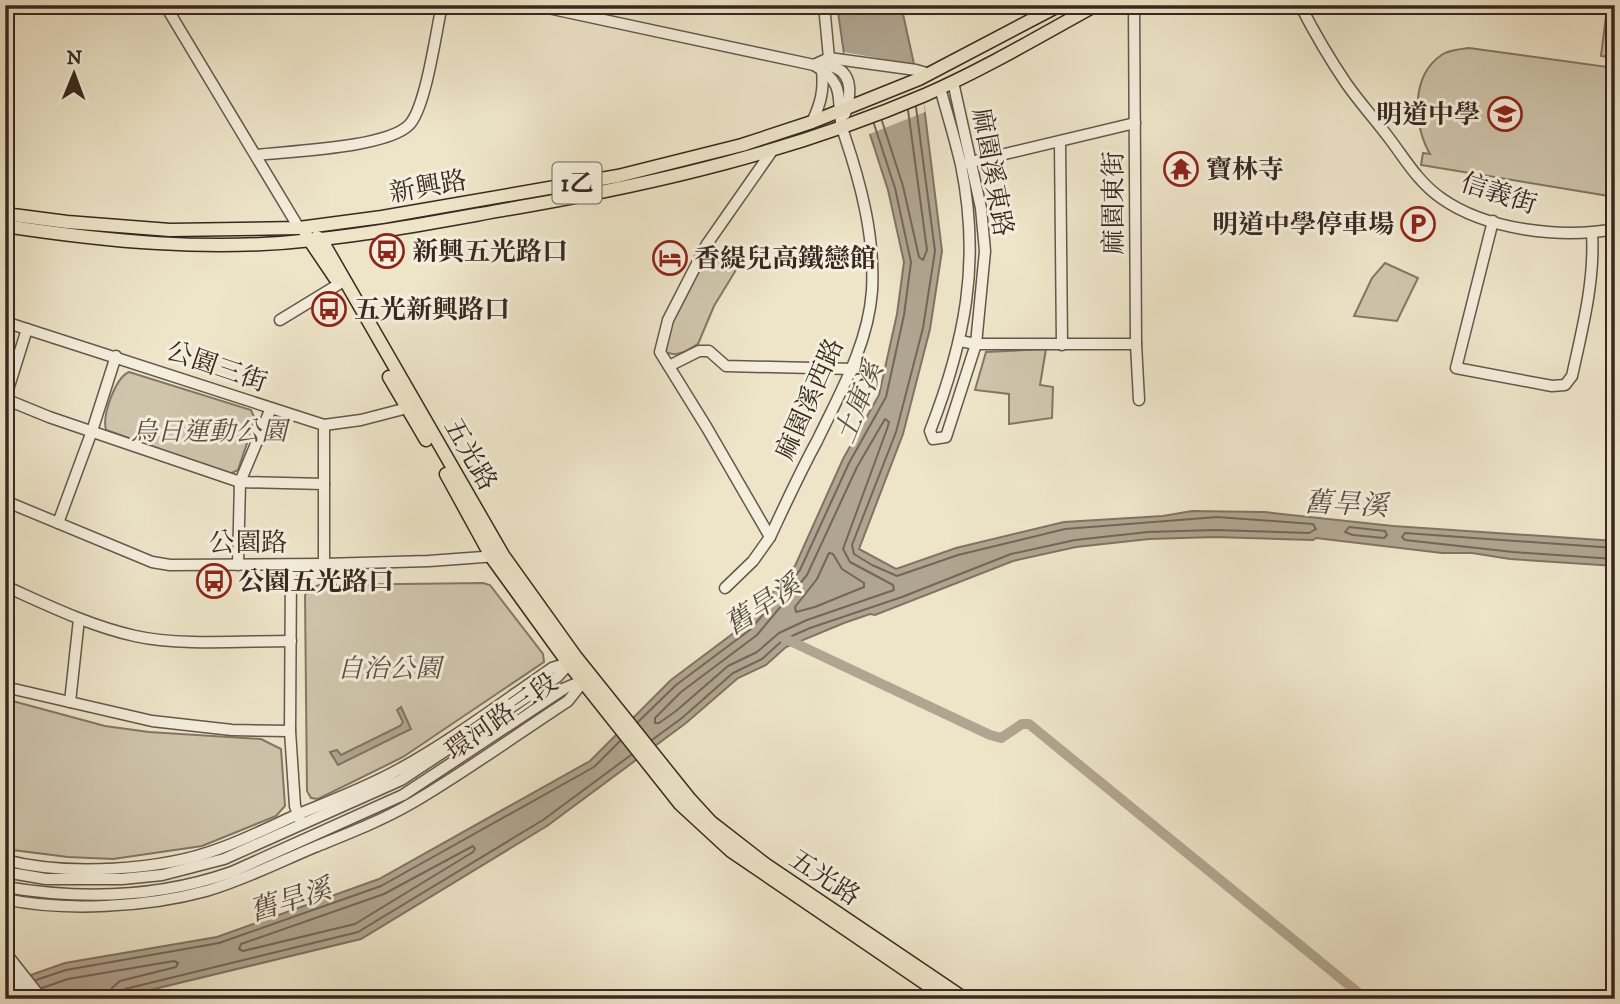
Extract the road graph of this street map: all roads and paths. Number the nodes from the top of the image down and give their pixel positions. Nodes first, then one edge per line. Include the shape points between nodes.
1 (165, 5) edge
2 (442, 5) edge
3 (534, 5) edge
4 (824, 5) edge
5 (1060, 5) edge
6 (1096, 5) edge
7 (1134, 5) edge
8 (1300, 5) edge
9 (829, 58) junction
10 (818, 68) junction
11 (921, 74) junction
12 (946, 85) junction
13 (847, 107) junction
14 (812, 122) junction
15 (1135, 123) junction
16 (841, 126) junction
17 (1060, 143) junction
18 (772, 151) junction
19 (256, 155) junction
20 (966, 163) junction
21 (5, 214) edge
22 (1493, 221) junction
23 (5, 226) edge
24 (299, 228) junction
25 (1615, 229) edge
26 (1592, 233) junction
27 (316, 240) junction
28 (339, 284) junction
29 (280, 320) dead end
30 (5, 322) edge
31 (27, 329) junction
32 (960, 341) junction
33 (976, 344) junction
34 (1136, 344) junction
35 (1062, 345) junction
36 (116, 356) junction
37 (668, 366) junction
38 (853, 369) junction
39 (5, 399) edge
40 (1139, 400) dead end
41 (412, 407) junction
42 (271, 408) junction
43 (324, 425) junction
44 (92, 431) junction
45 (240, 482) junction
46 (324, 484) junction
47 (5, 501) edge
48 (58, 523) junction
49 (770, 537) junction
50 (497, 556) junction
51 (238, 565) junction
52 (291, 565) junction
53 (324, 565) junction
54 (5, 586) edge
55 (725, 588) dead end
56 (79, 619) junction
57 (291, 641) junction
58 (572, 660) junction
59 (587, 680) junction
60 (5, 687) edge
61 (70, 702) junction
62 (290, 731) junction
63 (669, 781) junction
64 (298, 815) junction
65 (303, 826) junction
66 (311, 843) junction
67 (5, 860) edge
68 (5, 872) edge
69 (5, 887) edge
70 (5, 899) edge
71 (5, 953) edge
72 (5, 968) edge
73 (30, 999) edge
74 (42, 999) edge
75 (948, 999) edge
76 (965, 999) edge

1 - 19 street
2 - 19 street via 419,107 409,125 384,139
3 - 10 street
4 - 9 street
5 - 11 main road, 1乙
6 - 12 main road, 1乙
7 - 15 street, 麻園東街
8 - 22 street, 信義街 via 1346,83 1421,182 1464,211
9 - 10 street
9 - 11 street
10 - 13 street via 837,68 846,76 850,86
10 - 14 street via 824,88
11 - 13 main road, 1乙
12 - 16 main road, 1乙
12 - 20 street, 麻園溪東路
13 - 14 main road, 新興路 / 1乙
13 - 16 street
14 - 24 main road, 新興路 / 1乙 via 743,145 618,176
15 - 17 street
15 - 34 street, 麻園東街
16 - 18 main road, 新興路 / 1乙
16 - 38 street, 麻園溪西路 via 869,233 872,290
17 - 20 street
17 - 35 street
18 - 27 main road, 新興路 / 1乙 via 622,189
18 - 37 street via 707,244 668,320 660,352
19 - 24 street
20 - 32 street, 麻園溪東路 via 970,266
20 - 33 street, 麻園溪東路 via 981,208 985,251
21 - 24 main road, 新興路 / 1乙 via 170,230
22 - 26 street, 信義街 via 1558,234
22 - 26 street via 1456,368 1552,386 1565,384 1572,376 1586,308
23 - 27 main road, 新興路 / 1乙 via 171,243
24 - 27 main road
25 - 26 street, 信義街
27 - 28 main road, 五光路
27 - 41 main road, 五光路
28 - 29 street
28 - 41 main road, 五光路
30 - 31 street, 公園三街
31 - 36 street, 公園三街
31 - 39 street
32 - 33 street
32 - 33 street, 麻園溪東路 via 930,431 933,439 946,437
33 - 35 street
34 - 35 street
34 - 40 street, 麻園東街
36 - 42 street, 公園三街
36 - 44 street
37 - 38 street via 709,351 726,366
37 - 49 street
38 - 49 street, 麻園溪西路
39 - 44 street
41 - 43 street, 公園三街
41 - 50 main road, 五光路
42 - 43 street, 公園三街
42 - 45 street
43 - 46 street
44 - 45 street
44 - 48 street
45 - 46 street
45 - 51 street
46 - 53 street
47 - 48 street, 公園路
48 - 51 street, 公園路 via 152,562
49 - 55 street, 麻園溪西路
50 - 53 street, 公園路
50 - 58 main road, 五光路
51 - 52 street, 公園路
52 - 53 street, 公園路
52 - 57 street
54 - 56 street
56 - 57 street via 136,636
56 - 61 street
57 - 62 street
58 - 59 main road, 五光路
58 - 64 street, 環河路三段 via 552,668 397,771
58 - 65 street, 環河路三段 via 557,677 401,780
59 - 63 main road, 五光路
59 - 66 street, 環河路三段 via 568,701 410,804
60 - 61 street
61 - 62 street via 152,721
62 - 64 street
63 - 75 main road, 五光路 via 688,812 731,851
63 - 76 main road, 五光路 via 729,837
64 - 65 street
64 - 67 street, 環河路三段 via 220,849 160,864 88,869
65 - 66 street
65 - 68 street, 環河路三段 via 224,859 162,875 88,880
66 - 69 street, 環河路三段 via 164,890 88,896
66 - 70 street, 環河路三段 via 237,880 167,900 88,905
71 - 74 street
72 - 73 street

